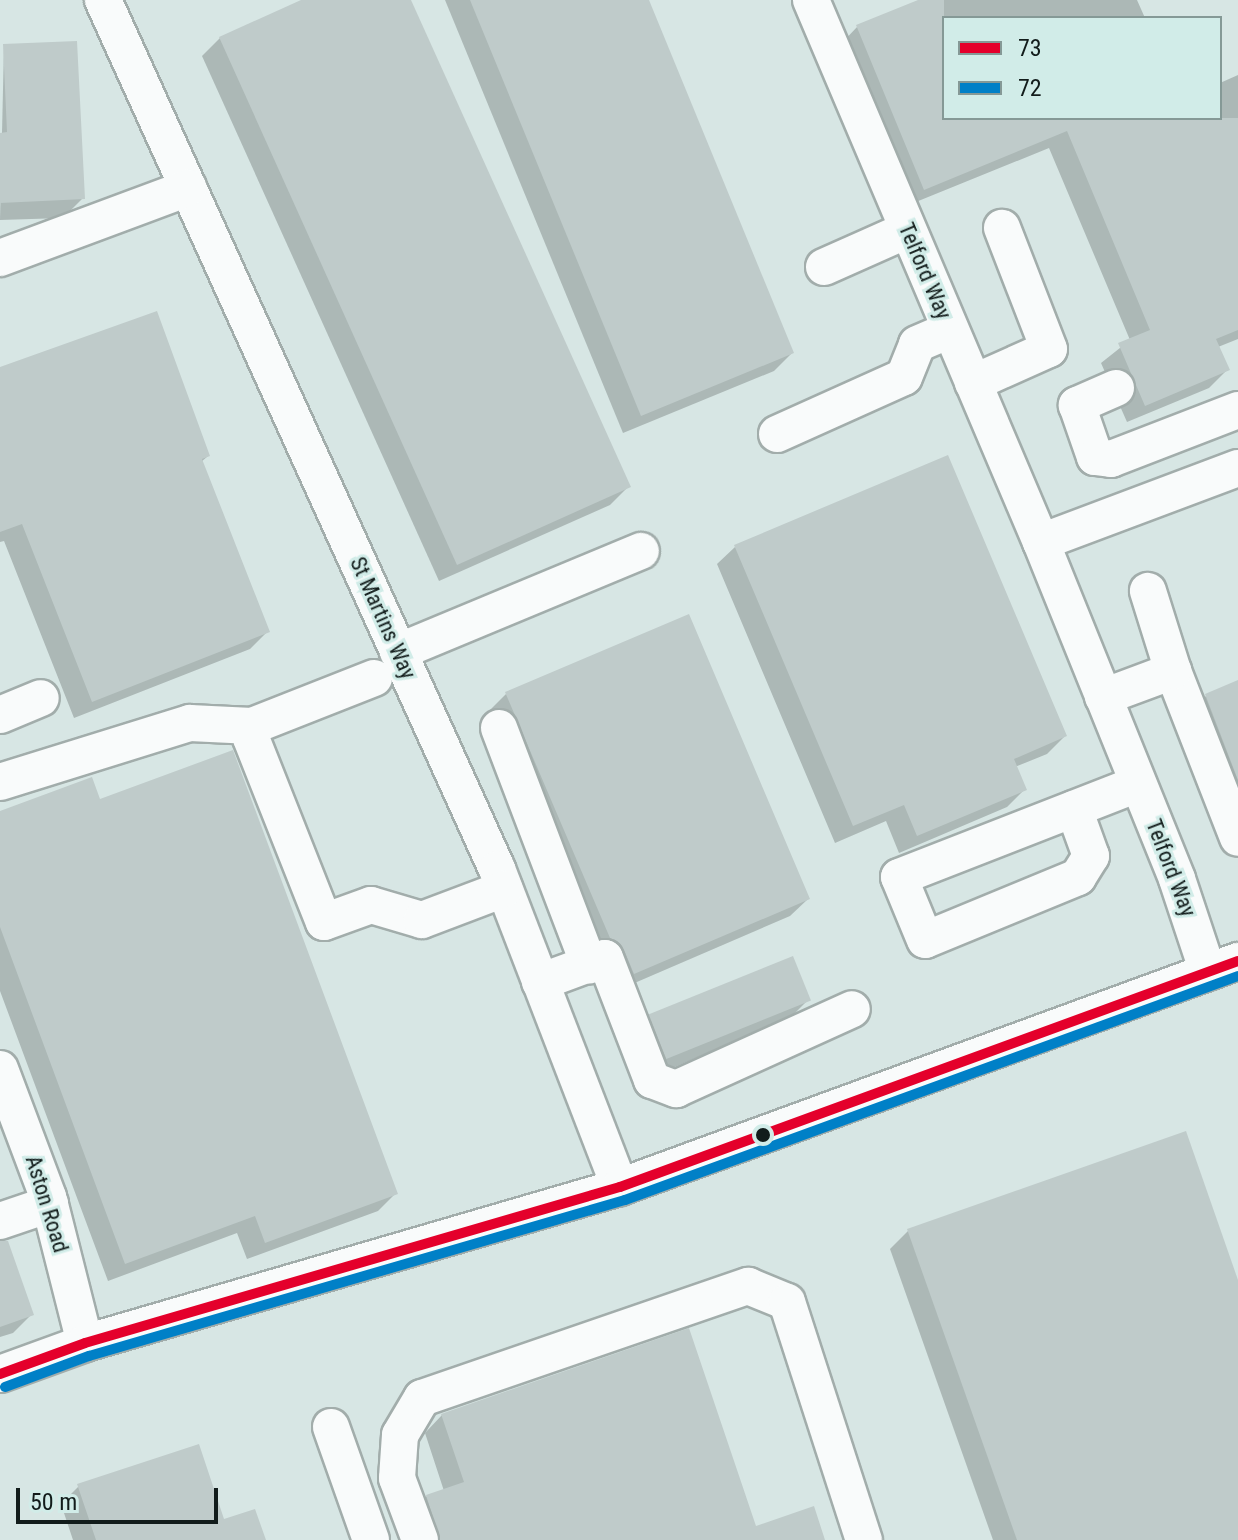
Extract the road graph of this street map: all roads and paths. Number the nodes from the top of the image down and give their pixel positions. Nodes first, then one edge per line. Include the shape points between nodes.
1 (103, 0) edge
2 (811, 0) edge
3 (188, 188) junction
4 (1002, 228) dead end
5 (907, 230) junction
6 (0, 258) edge
7 (824, 267) dead end
8 (950, 330) junction
9 (973, 383) junction
10 (1116, 388) dead end
11 (1238, 410) edge
12 (777, 434) dead end
13 (1238, 468) edge
14 (1041, 542) junction
15 (641, 551) dead end
16 (1148, 591) dead end
17 (398, 652) junction
18 (1173, 671) junction
19 (374, 678) dead end
20 (1103, 697) junction
21 (41, 698) dead end
22 (0, 715) edge
23 (252, 726) junction
24 (499, 728) dead end
25 (0, 782) edge
26 (1138, 784) junction
27 (1074, 809) junction
28 (1238, 838) edge
29 (504, 889) junction
30 (589, 965) junction
31 (1223, 966) edge
32 (540, 982) junction
33 (852, 1009) dead end
34 (0, 1069) edge
35 (620, 1187) junction
36 (50, 1204) junction
37 (0, 1221) edge
38 (85, 1343) junction
39 (0, 1374) edge
40 (331, 1427) dead end
41 (371, 1540) edge
42 (420, 1540) edge
43 (864, 1540) edge

1 - 3 street, St Martins Way
2 - 5 street, Telford Way
3 - 6 street
3 - 17 street, St Martins Way
4 - 9 street via 1049,349
5 - 7 street
5 - 8 street, Telford Way
8 - 9 street, Telford Way
8 - 12 street via 917,344 904,377
9 - 14 street, Telford Way
10 - 11 street via 1077,405 1095,457 1111,459
13 - 14 street
14 - 20 street, Telford Way
15 - 17 street
16 - 18 street
17 - 29 street, St Martins Way
18 - 20 street
18 - 28 street
19 - 23 street
20 - 26 street, Telford Way
21 - 22 street
23 - 25 street via 190,723
23 - 29 street via 251,738 324,922 371,905 422,920
24 - 30 street
26 - 27 street
26 - 31 street, Telford Way
27 - 27 street via 899,877 925,940 1078,877 1091,856
29 - 32 street, St Martins Way
30 - 32 street
30 - 33 street via 605,958 652,1080 676,1089
31 - 35 street
32 - 35 street, St Martins Way
34 - 36 street, Aston Road
35 - 38 street
36 - 37 street
36 - 38 street, Aston Road
38 - 39 street
40 - 41 street
42 - 43 street via 397,1478 400,1435 422,1398 748,1286 787,1302

